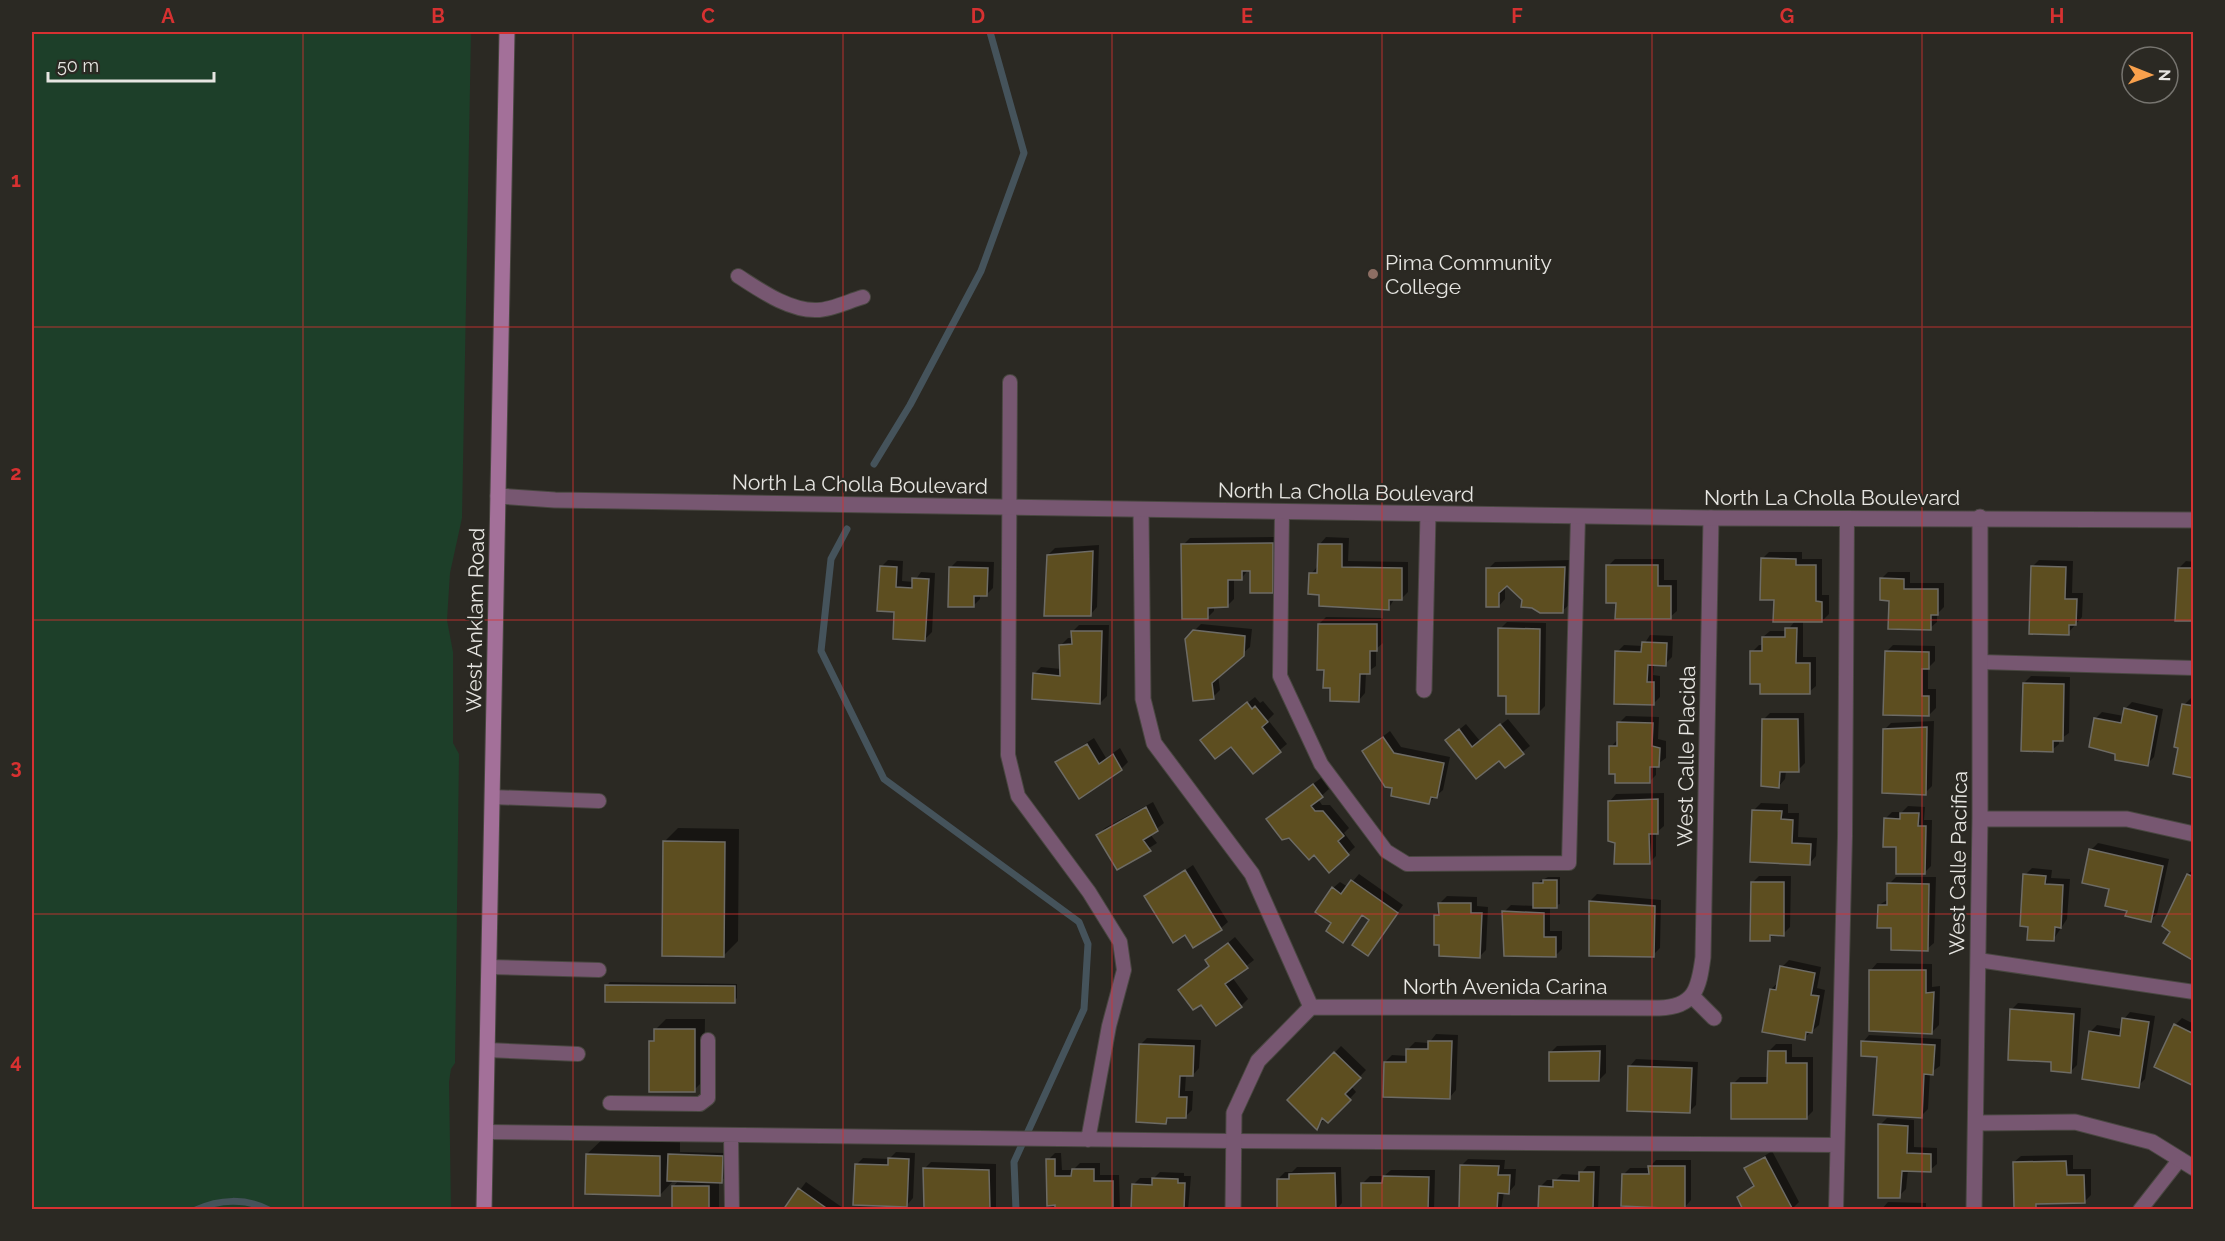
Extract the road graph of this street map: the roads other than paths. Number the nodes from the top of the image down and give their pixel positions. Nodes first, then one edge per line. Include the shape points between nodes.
1 (507, 32) edge
2 (738, 276) dead end
3 (863, 297) dead end
4 (1010, 382) dead end
5 (498, 496) junction
6 (1009, 508) junction
7 (1141, 511) junction
8 (1282, 512) junction
9 (1428, 514) junction
10 (1578, 516) junction
11 (1980, 517) junction
12 (1711, 518) junction
13 (1847, 518) junction
14 (2193, 520) edge
15 (1980, 662) junction
16 (2193, 668) edge
17 (1424, 690) dead end
18 (492, 797) junction
19 (599, 801) dead end
20 (1980, 819) junction
21 (2193, 834) edge
22 (1978, 960) junction
23 (489, 968) junction
24 (599, 970) dead end
25 (2193, 992) edge
26 (1693, 994) junction
27 (1311, 1006) junction
28 (1714, 1018) dead end
29 (708, 1040) dead end
30 (488, 1050) junction
31 (578, 1054) dead end
32 (610, 1103) dead end
33 (1976, 1123) junction
34 (486, 1132) junction
35 (731, 1135) junction
36 (1088, 1140) junction
37 (1232, 1141) junction
38 (1837, 1145) junction
39 (2180, 1159) junction
40 (2193, 1167) edge
41 (484, 1209) edge
42 (732, 1209) edge
43 (1233, 1209) edge
44 (1836, 1209) edge
45 (1974, 1209) edge
46 (2140, 1209) edge

1 - 5 main road, West Anklam Road
2 - 3 lane via 794,306 817,310
4 - 6 lane
5 - 6 street, North La Cholla Boulevard
5 - 18 main road, West Anklam Road
6 - 7 street, North La Cholla Boulevard
6 - 36 lane via 1008,755 1018,796 1089,892 1120,942 1124,970 1109,1026
7 - 8 street, North La Cholla Boulevard
7 - 27 street via 1143,699 1155,744 1252,874
8 - 9 street, North La Cholla Boulevard
8 - 10 lane via 1280,676 1321,764 1386,851 1407,864 1569,863
9 - 10 street, North La Cholla Boulevard
9 - 17 street
10 - 12 street, North La Cholla Boulevard
11 - 13 street, North La Cholla Boulevard
11 - 14 street, North La Cholla Boulevard
11 - 15 street, West Calle Pacifica
12 - 13 street, North La Cholla Boulevard
12 - 26 street, West Calle Placida via 1703,957
13 - 38 lane via 1845,836
15 - 16 lane
15 - 20 street, West Calle Pacifica
18 - 19 lane
18 - 23 main road, West Anklam Road
20 - 21 street via 2127,819
20 - 22 street, West Calle Pacifica
22 - 25 lane
22 - 33 street, West Calle Pacifica
23 - 24 lane
23 - 30 main road, West Anklam Road
26 - 27 street, North Avenida Carina via 1679,1005 1659,1008
26 - 28 street
27 - 37 street via 1258,1061 1234,1113
29 - 32 lane via 708,1098 700,1104
30 - 31 lane
30 - 34 main road, West Anklam Road
33 - 39 street via 2075,1122 2152,1142
33 - 45 street, West Calle Pacifica
34 - 35 lane
34 - 41 main road, West Anklam Road
35 - 36 lane
35 - 42 lane
36 - 37 lane
37 - 38 lane
37 - 43 street
38 - 44 lane
39 - 40 street
39 - 46 lane

